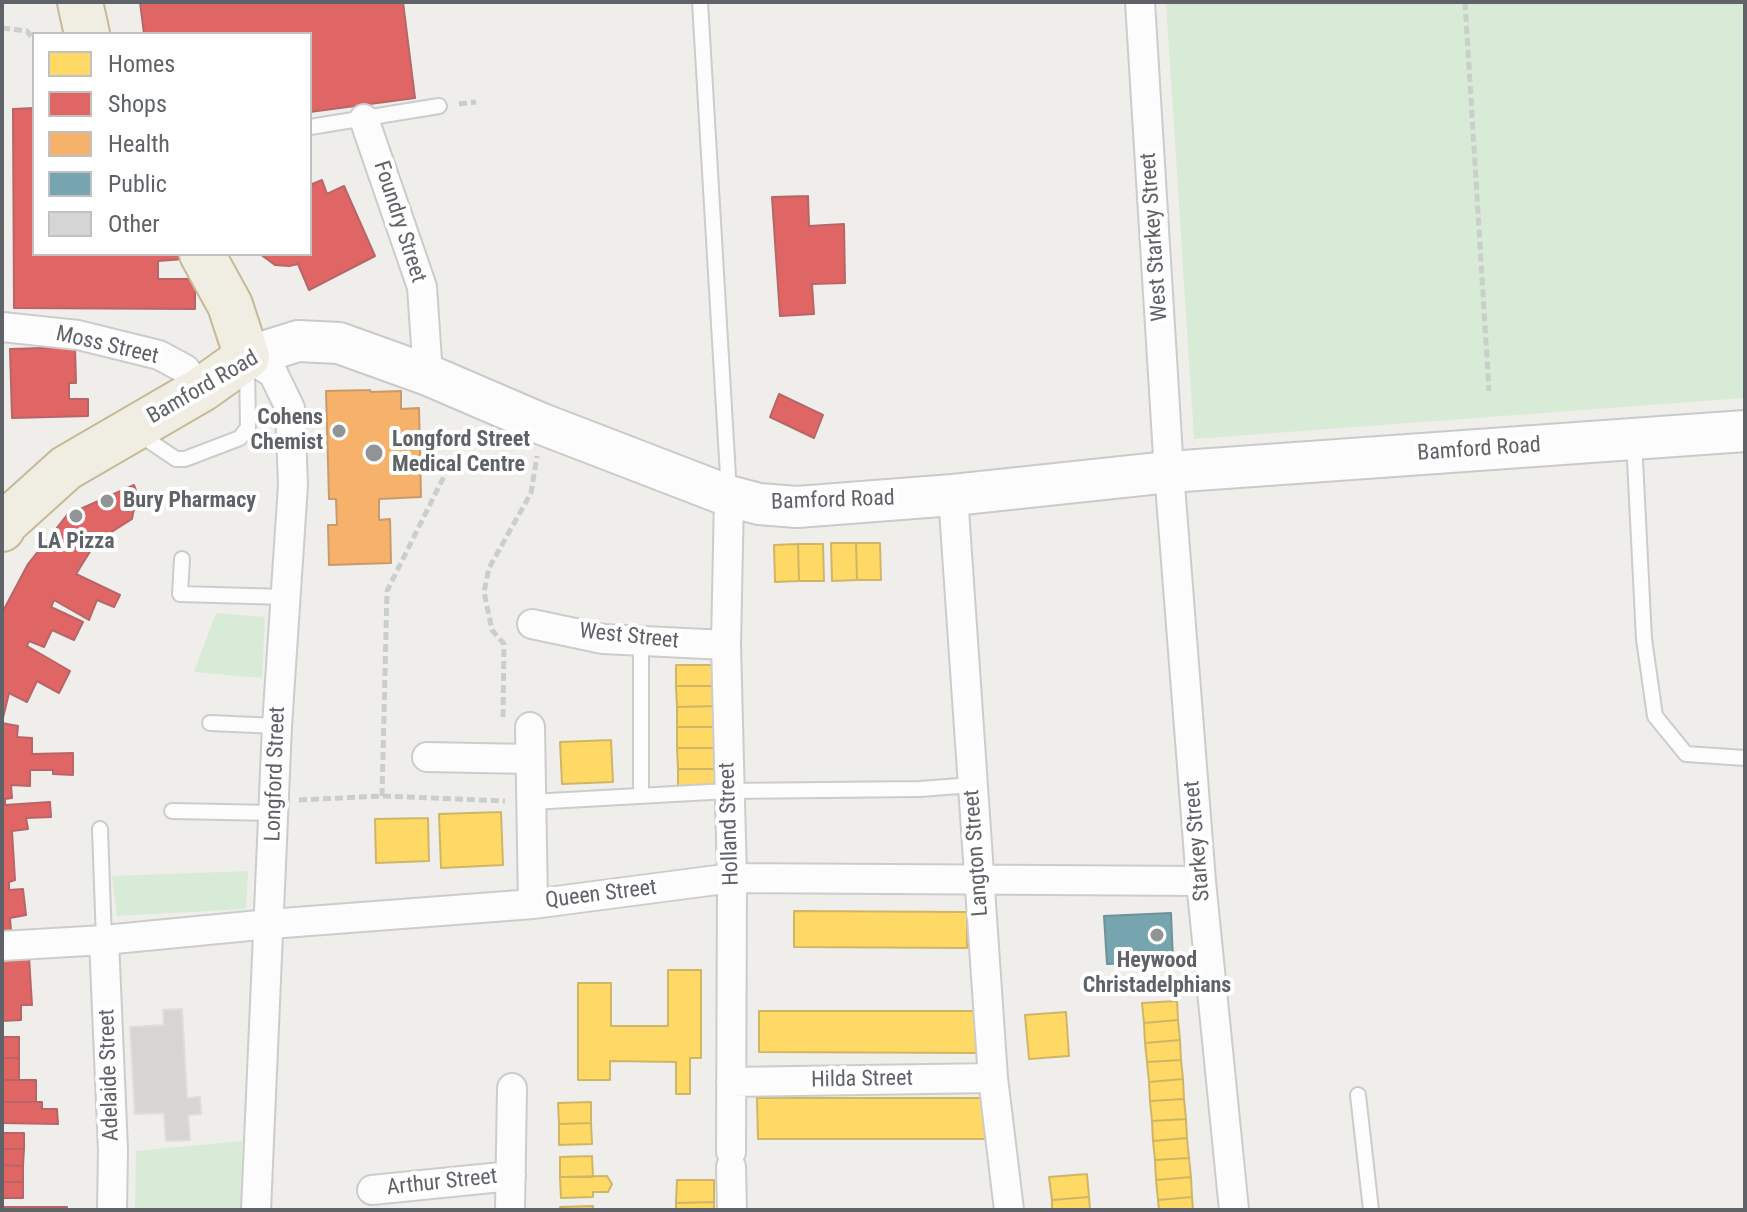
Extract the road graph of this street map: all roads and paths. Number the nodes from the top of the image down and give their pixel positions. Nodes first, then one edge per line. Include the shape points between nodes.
1 (80, 2) edge
2 (700, 2) edge
3 (1140, 2) edge
4 (1465, 2) edge
5 (2, 28) edge
6 (87, 32) edge
7 (32, 37) edge
8 (439, 106) dead end
9 (364, 119) junction
10 (312, 127) edge
11 (203, 256) edge
12 (2, 327) edge
13 (247, 357) junction
14 (428, 375) junction
15 (202, 389) junction
16 (1489, 391) dead end
17 (483, 398) junction
18 (542, 424) junction
19 (133, 429) junction
20 (1745, 431) edge
21 (1634, 440) junction
22 (1169, 472) junction
23 (953, 495) junction
24 (729, 496) junction
25 (2, 523) edge
26 (182, 559) dead end
27 (287, 585) junction
28 (532, 624) dead end
29 (641, 641) junction
30 (726, 645) junction
31 (210, 723) dead end
32 (277, 726) junction
33 (530, 727) dead end
34 (427, 757) dead end
35 (1745, 758) edge
36 (516, 759) junction
37 (972, 785) junction
38 (728, 791) junction
39 (382, 796) junction
40 (641, 796) junction
41 (531, 802) junction
42 (274, 807) junction
43 (172, 811) dead end
44 (100, 829) dead end
45 (732, 878) junction
46 (979, 880) junction
47 (1201, 881) junction
48 (533, 904) junction
49 (270, 924) junction
50 (104, 940) junction
51 (2, 946) edge
52 (993, 1078) junction
53 (731, 1082) junction
54 (512, 1088) dead end
55 (1358, 1095) dead end
56 (511, 1176) junction
57 (372, 1190) dead end
58 (112, 1210) edge
59 (256, 1210) edge
60 (510, 1210) edge
61 (732, 1210) edge
62 (1009, 1210) edge
63 (1234, 1210) edge
64 (1371, 1210) edge

1 - 6 highway
2 - 24 lane
3 - 22 street, West Starkey Street
4 - 16 path
5 - 7 path via 27,31
8 - 9 lane
9 - 10 lane
9 - 14 street, Foundry Street via 422,287
11 - 13 highway via 230,305
12 - 15 street, Moss Street via 78,335 159,355 185,369
13 - 14 street, Bamford Road via 298,341 339,343
13 - 15 highway, Bamford Road
13 - 19 lane via 248,427 240,438 176,459
13 - 27 street, Longford Street via 273,373 290,408 293,485
14 - 17 street, Bamford Road
15 - 19 highway, Bamford Road
17 - 18 street, Bamford Road
17 - 39 path via 387,591
18 - 24 street, Bamford Road
18 - 36 path via 531,493 489,568 484,592 492,630 504,644
19 - 25 highway, Bamford Road via 66,468
20 - 21 street, Bamford Road
21 - 22 street, Bamford Road
21 - 35 lane via 1644,639 1655,716 1686,754
22 - 23 street, Bamford Road
22 - 47 street, Starkey Street
23 - 24 street, Bamford Road via 797,507
23 - 37 street, Langton Street
24 - 30 street, Holland Street
26 - 27 lane via 180,594
27 - 32 street, Longford Street
28 - 29 street, West Street
29 - 30 street, West Street
29 - 40 lane
30 - 38 street, Holland Street
31 - 32 lane
32 - 42 street, Longford Street
33 - 36 street
34 - 36 street
36 - 41 street
37 - 38 lane
37 - 46 street, Langton Street
38 - 40 lane
38 - 45 street, Holland Street
39 - 41 path
39 - 42 path
40 - 41 lane
41 - 48 street
42 - 43 lane
42 - 49 street, Longford Street
44 - 50 lane
45 - 46 street, Queen Street
45 - 48 street, Queen Street
45 - 53 street, Holland Street
46 - 47 street, Queen Street
46 - 52 street, Langton Street
47 - 63 street, Starkey Street
48 - 49 street, Queen Street
49 - 50 street, Queen Street
49 - 59 street, Longford Street
50 - 51 street, Queen Street
50 - 58 street, Adelaide Street
52 - 53 street, Hilda Street
52 - 62 street, Langton Street
53 - 61 street, Holland Street
54 - 56 street
55 - 64 lane
56 - 57 street, Arthur Street
56 - 60 street

